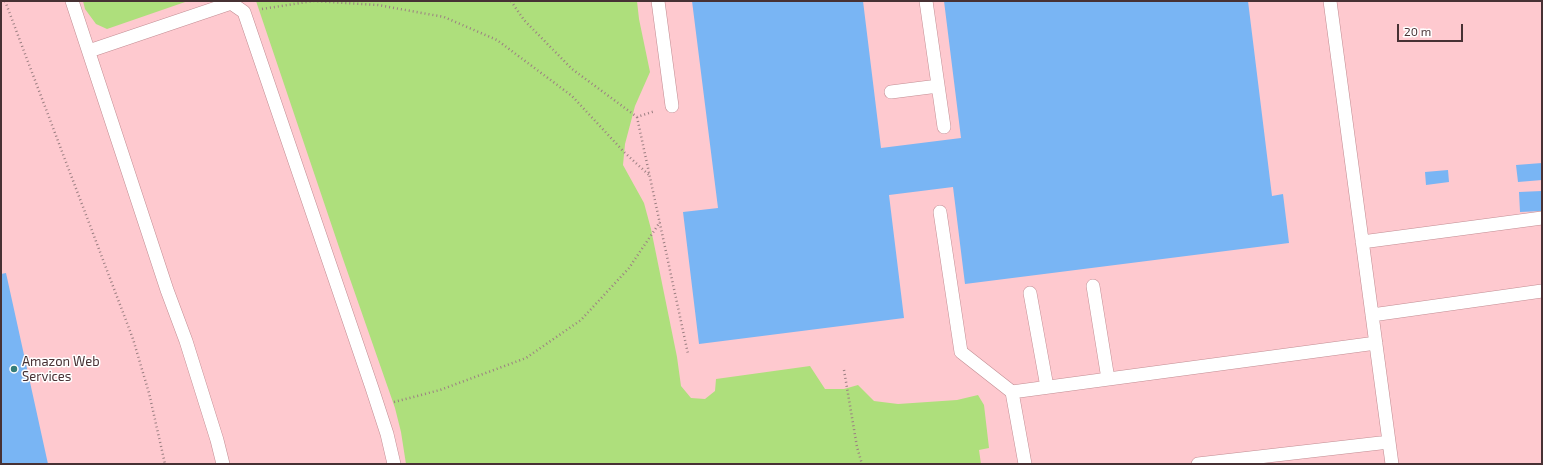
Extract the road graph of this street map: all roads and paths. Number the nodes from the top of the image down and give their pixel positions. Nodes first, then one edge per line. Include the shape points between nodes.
1 (4, 1) edge
2 (72, 1) edge
3 (511, 1) edge
4 (658, 1) edge
5 (926, 1) edge
6 (1330, 1) edge
7 (244, 12) junction
8 (89, 51) junction
9 (938, 86) junction
10 (891, 92) dead end
11 (672, 106) joint
12 (637, 117) junction
13 (944, 127) dead end
14 (649, 175) junction
15 (940, 212) dead end
16 (1542, 218) edge
17 (660, 222) junction
18 (1362, 242) junction
19 (1093, 286) dead end
20 (1542, 291) edge
21 (1030, 293) dead end
22 (1372, 315) junction
23 (1376, 343) junction
24 (688, 354) dead end
25 (844, 370) dead end
26 (1108, 379) junction
27 (1047, 387) junction
28 (1012, 392) junction
29 (378, 406) junction
30 (1389, 442) junction
31 (165, 464) edge
32 (223, 464) edge
33 (394, 464) edge
34 (862, 464) edge
35 (1025, 464) edge
36 (1198, 464) edge
37 (1392, 464) edge

1 - 31 path via 133,339 149,392
2 - 8 lane
3 - 12 path via 524,20 572,69
4 - 11 lane
5 - 9 lane
6 - 18 lane
7 - 8 lane via 231,3
7 - 14 path via 312,1 378,5 444,17 497,40 572,96
7 - 29 lane
8 - 32 lane via 186,341
9 - 10 lane
9 - 13 lane
11 - 12 path
12 - 14 path
14 - 17 path
15 - 28 lane via 961,352
16 - 18 lane
17 - 24 path
17 - 29 path via 629,268 581,320 526,358 440,390
18 - 22 lane
19 - 26 lane
20 - 22 lane
21 - 27 lane
22 - 23 lane
23 - 26 lane
23 - 30 lane
25 - 34 path
26 - 27 lane
27 - 28 lane
28 - 35 lane
29 - 33 lane
30 - 36 lane
30 - 37 lane

